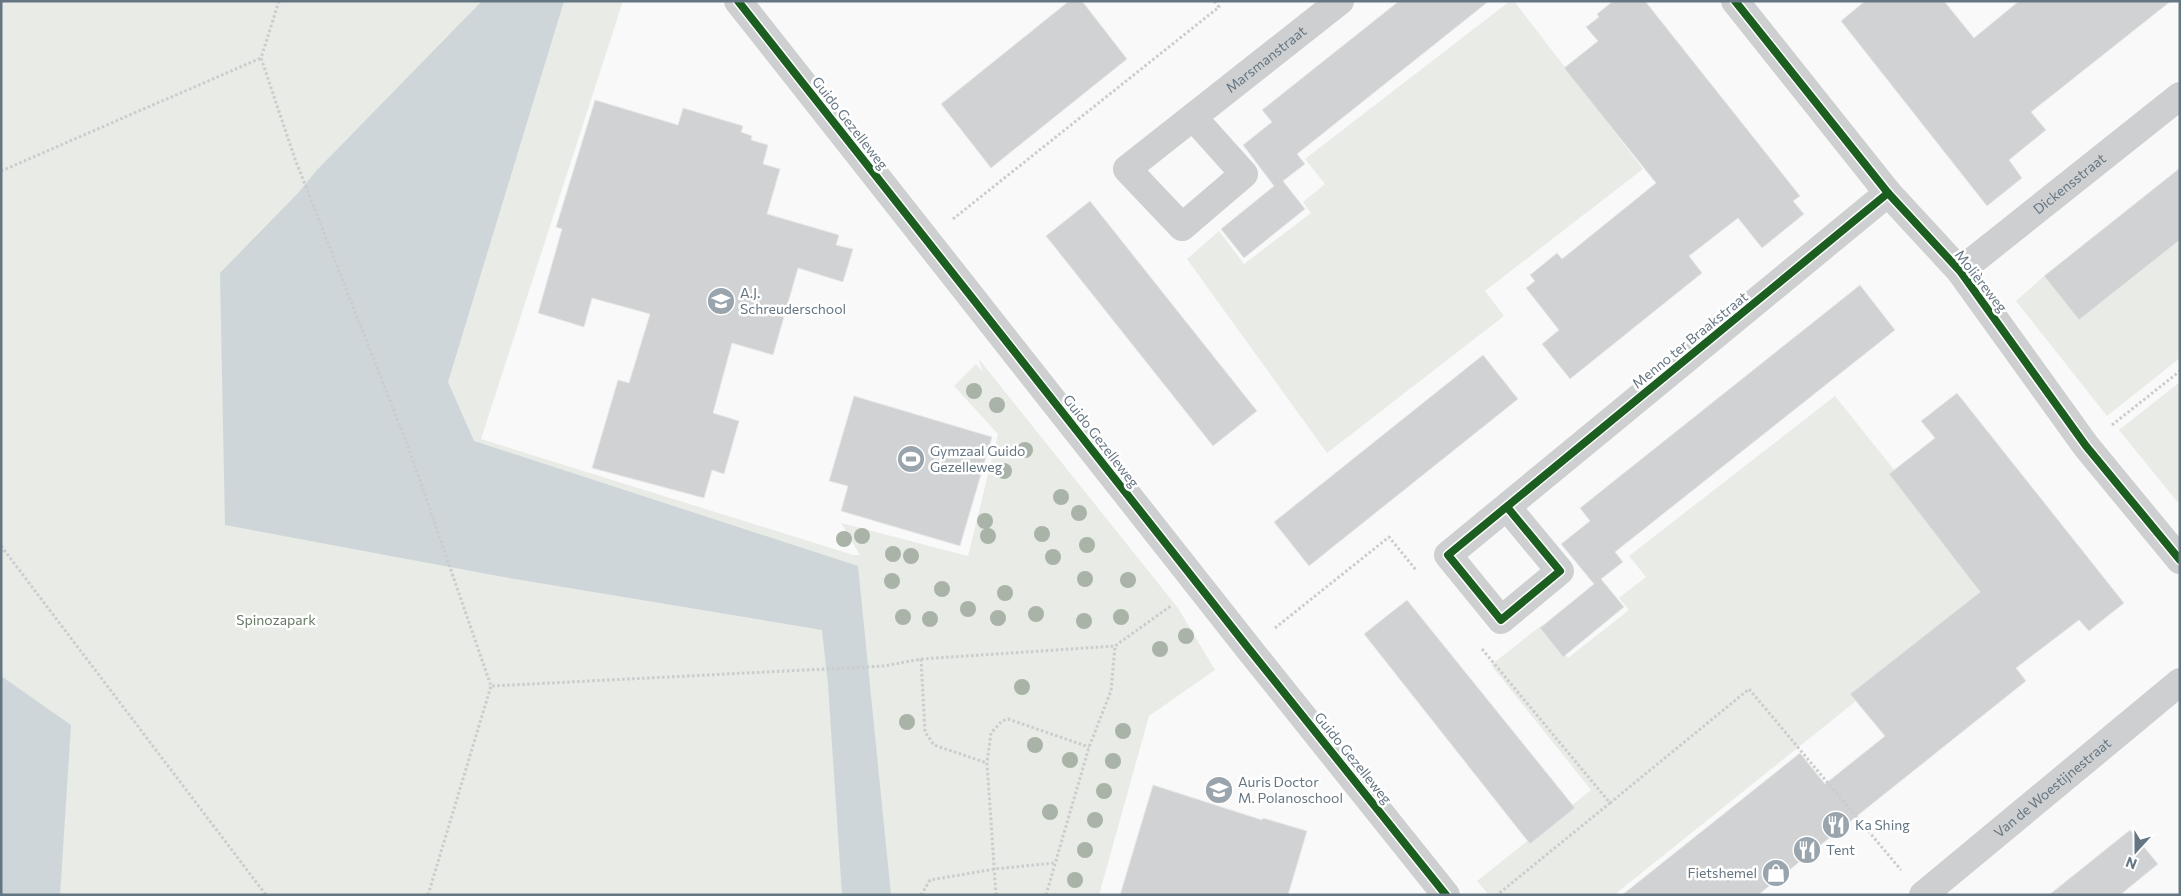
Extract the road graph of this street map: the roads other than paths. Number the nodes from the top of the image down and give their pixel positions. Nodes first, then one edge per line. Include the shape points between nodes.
1 (738, 1) edge
2 (1340, 1) edge
3 (1735, 1) edge
4 (2180, 96) edge
5 (1194, 117) dead end
6 (1888, 193) junction
7 (1960, 271) junction
8 (1507, 507) dead end
9 (2180, 560) edge
10 (2180, 682) edge
11 (1446, 895) edge
12 (1924, 895) edge

1 - 11 street, Guido Gezelleweg
2 - 5 street, Marsmanstraat
3 - 6 street, Molièreweg
4 - 7 street, Dickensstraat
6 - 7 street, Molièreweg
6 - 8 street, Menno ter Braakstraat
7 - 9 street, Molièreweg via 2086,446
10 - 12 street, Van de Woestijnestraat

